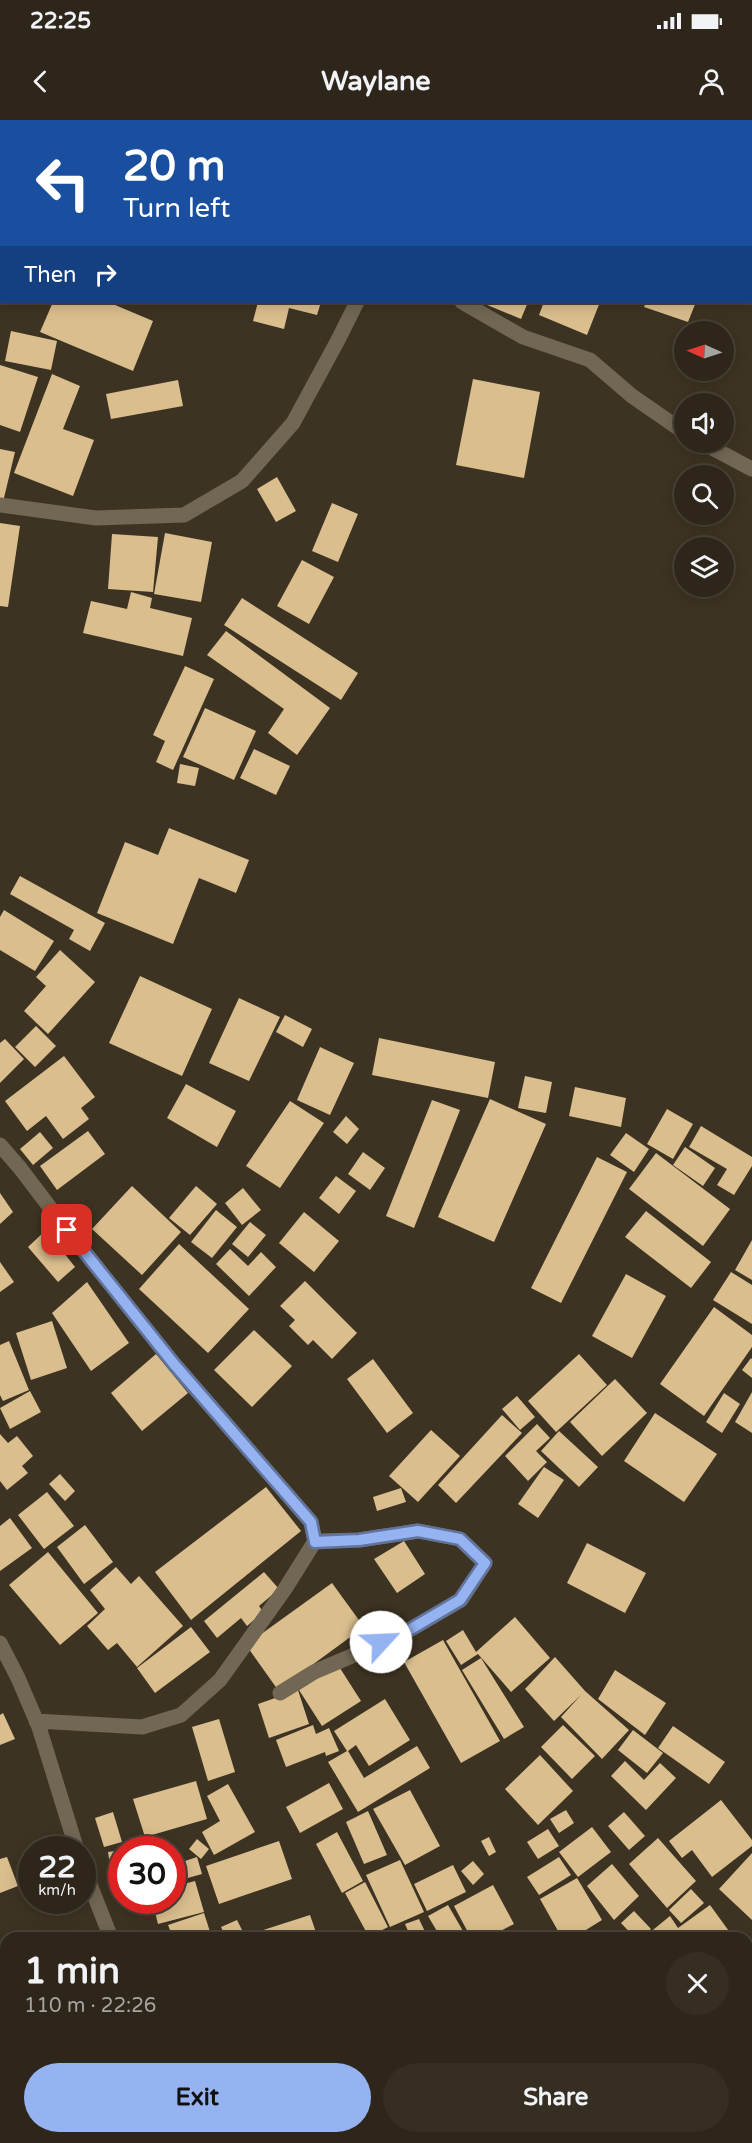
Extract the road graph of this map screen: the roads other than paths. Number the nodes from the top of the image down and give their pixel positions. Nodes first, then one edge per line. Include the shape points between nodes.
1 (356, 303) edge
2 (464, 303) edge
3 (674, 425) edge
4 (722, 453) edge
5 (752, 469) edge
6 (0, 505) edge
7 (0, 1145) edge
8 (315, 1542) junction
9 (0, 1643) edge
10 (280, 1693) dead end
11 (36, 1721) junction
12 (73, 1836) edge
13 (96, 1900) edge
14 (109, 1932) edge

1 - 6 street via 293,423 242,481 184,515 96,518
2 - 3 street via 523,337 590,360
4 - 5 street
7 - 8 street via 174,1364 311,1522
8 - 10 street via 418,1531 460,1539 485,1563 460,1600 399,1636 314,1672
8 - 11 street via 220,1680 181,1715 142,1727
9 - 11 street
11 - 12 street
13 - 14 street

